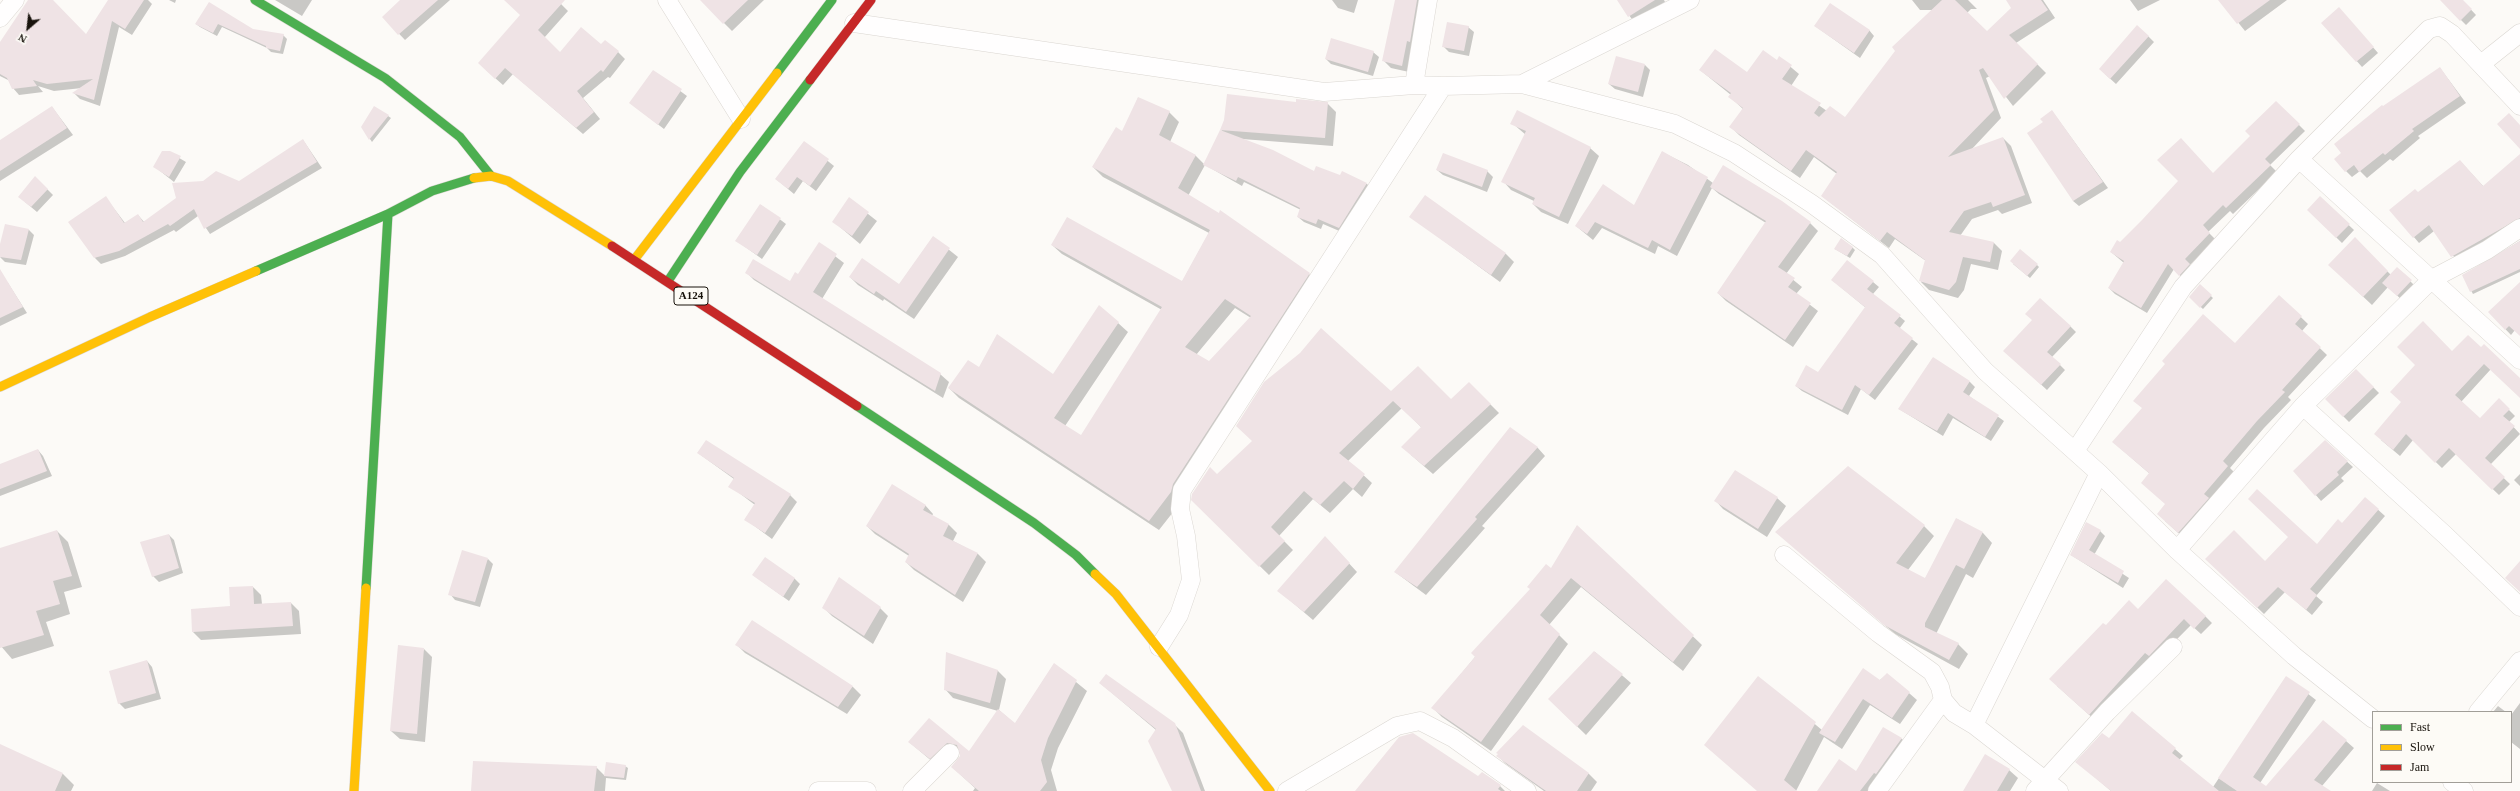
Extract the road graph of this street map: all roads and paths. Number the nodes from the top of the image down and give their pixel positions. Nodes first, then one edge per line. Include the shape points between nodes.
1 (15, 0) edge
2 (255, 0) edge
3 (667, 0) edge
4 (832, 0) edge
5 (871, 0) edge
6 (1428, 0) edge
7 (1690, 0) edge
8 (0, 18) edge
9 (854, 23) junction
10 (2520, 33) edge
11 (2481, 64) junction
12 (1522, 84) junction
13 (1414, 85) junction
14 (1443, 86) junction
15 (2520, 106) edge
16 (741, 119) junction
17 (2299, 158) junction
18 (491, 176) junction
19 (388, 214) junction
20 (2520, 228) edge
21 (634, 260) junction
22 (2432, 279) junction
23 (668, 281) junction
24 (2520, 360) edge
25 (0, 387) edge
26 (2303, 406) junction
27 (2075, 451) junction
28 (2099, 473) junction
29 (2177, 550) junction
30 (1784, 555) dead end
31 (2520, 607) edge
32 (1159, 647) junction
33 (2173, 647) dead end
34 (2520, 661) edge
35 (1942, 700) junction
36 (2479, 711) edge
37 (2372, 718) edge
38 (1974, 726) junction
39 (950, 753) dead end
40 (2453, 783) edge
41 (2039, 785) edge
42 (354, 791) edge
43 (818, 791) edge
44 (867, 791) edge
45 (912, 791) edge
46 (1270, 791) edge
47 (1286, 791) edge
48 (1527, 791) edge
49 (1877, 791) edge
50 (2059, 791) edge
51 (2464, 791) edge

1 - 8 street
2 - 18 main road via 385,78 460,137
3 - 16 street
4 - 16 main road
5 - 9 main road
6 - 13 street
7 - 12 street
9 - 13 street via 1324,92
9 - 23 main road via 740,172
10 - 11 street
11 - 15 street
11 - 17 street via 2440,26 2429,29
12 - 14 street
12 - 27 street via 1674,124 1734,153 1812,204 1882,255 1985,371
13 - 14 street
14 - 32 street via 1182,490 1180,509 1191,580 1179,615
16 - 21 main road
17 - 22 street
17 - 27 street via 2183,287
18 - 19 main road, A124 via 473,178 432,191
18 - 21 main road, A124 via 508,181
19 - 25 main road, A124 via 150,317
19 - 42 main road
20 - 22 street via 2487,250
21 - 23 main road, A124
22 - 24 street
22 - 26 street
23 - 32 main road, A124 via 1034,523 1076,555 1116,594
26 - 29 street
26 - 31 street via 2445,534
27 - 28 street
28 - 29 street
28 - 38 street
29 - 37 street via 2294,656
30 - 35 street via 1878,633 1932,672 1940,687
32 - 46 main road, A124
33 - 41 street
34 - 36 street
35 - 38 street via 1954,713
35 - 49 street
38 - 41 street
39 - 45 street
40 - 51 street
41 - 50 street
43 - 44 street
47 - 48 street via 1397,726 1420,721 1453,738

